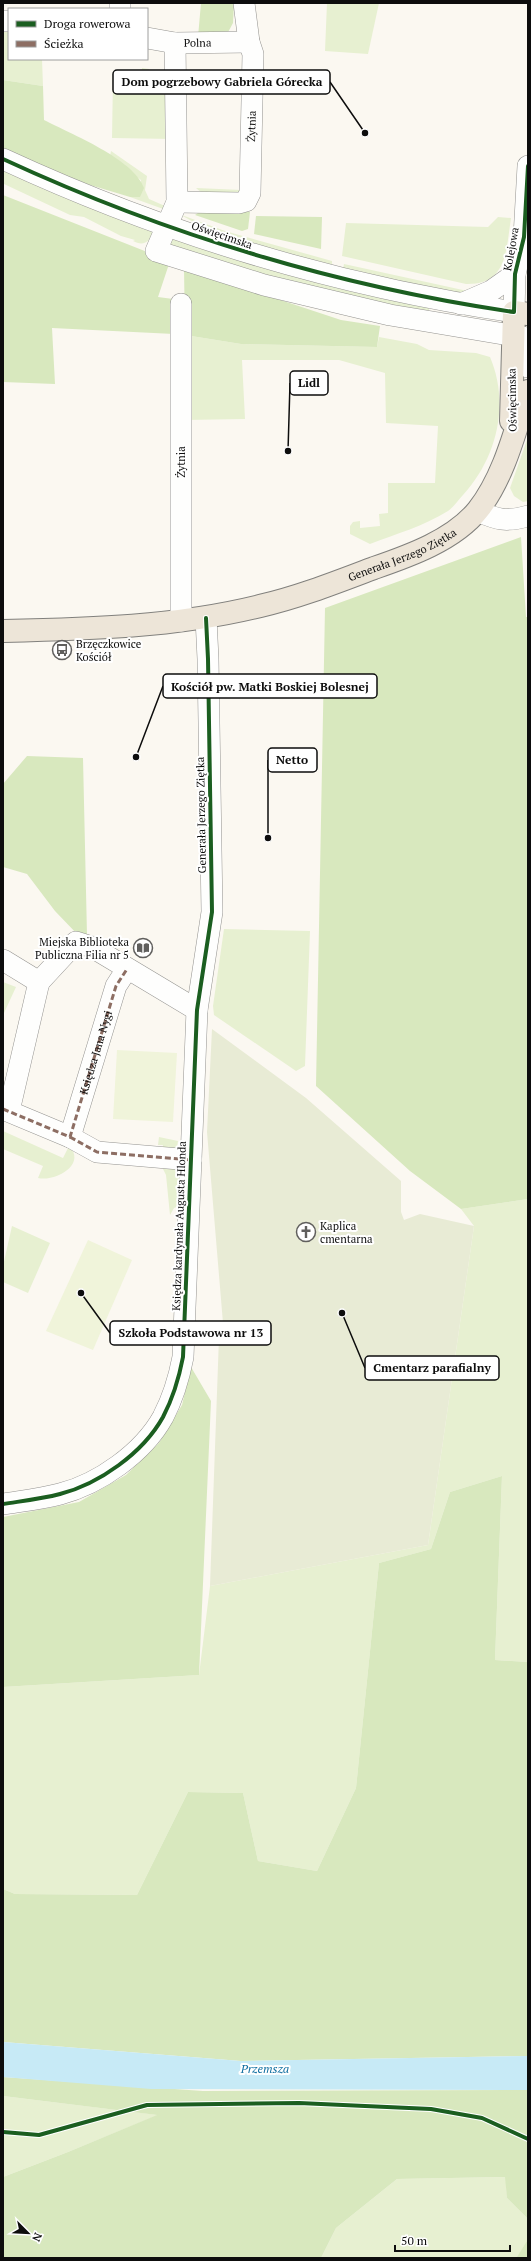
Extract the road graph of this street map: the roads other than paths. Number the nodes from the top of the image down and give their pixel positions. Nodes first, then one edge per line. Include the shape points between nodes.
1 (244, 3) edge
2 (148, 38) edge
3 (249, 42) junction
4 (175, 43) junction
5 (3, 159) edge
6 (528, 166) edge
7 (177, 202) junction
8 (167, 224) junction
9 (522, 268) edge
10 (181, 304) dead end
11 (461, 304) junction
12 (521, 313) edge
13 (523, 338) edge
14 (528, 367) edge
15 (528, 391) edge
16 (513, 438) junction
17 (477, 511) junction
18 (528, 516) edge
19 (206, 618) junction
20 (181, 621) junction
21 (3, 631) edge
22 (3, 960) edge
23 (127, 969) junction
24 (39, 982) junction
25 (197, 1010) junction
26 (6, 1110) edge
27 (70, 1137) junction
28 (191, 1160) junction
29 (3, 1504) edge

1 - 3 street, Żytnia
2 - 4 street, Polna
3 - 4 street, Polna
3 - 7 street, Żytnia via 252,54 251,183 246,201
4 - 7 street
5 - 8 street, Oświęcimska via 82,193
6 - 9 street, Kolejowa
7 - 8 street
8 - 11 street, Oświęcimska via 216,244 271,261
8 - 13 street via 156,251 264,285 390,315
9 - 11 street via 491,291
9 - 12 street, Kolejowa
10 - 20 street, Żytnia
11 - 12 street, Oświęcimska
12 - 13 main road, Oświęcimska
13 - 14 street
13 - 16 main road, Oświęcimska via 511,422
15 - 16 main road, Oświęcimska
16 - 17 main road, Generała Jerzego Ziętka via 496,479
17 - 18 street via 497,520 513,520
17 - 19 main road, Generała Jerzego Ziętka via 452,532 409,556 262,606
19 - 20 main road, Generała Jerzego Ziętka
19 - 25 street, Generała Jerzego Ziętka via 212,912
20 - 21 main road, Generała Jerzego Ziętka via 106,629
22 - 24 street
23 - 24 street via 92,947 76,942
23 - 25 street
23 - 27 street, Księdza Jana Nygi via 116,986
24 - 26 street
25 - 28 street, Księdza kardynała Augusta Hlonda
26 - 27 street
27 - 28 street via 97,1152
28 - 29 street, Księdza kardynała Augusta Hlonda via 183,1357 179,1379 162,1419 131,1454 108,1472 86,1484 62,1494

